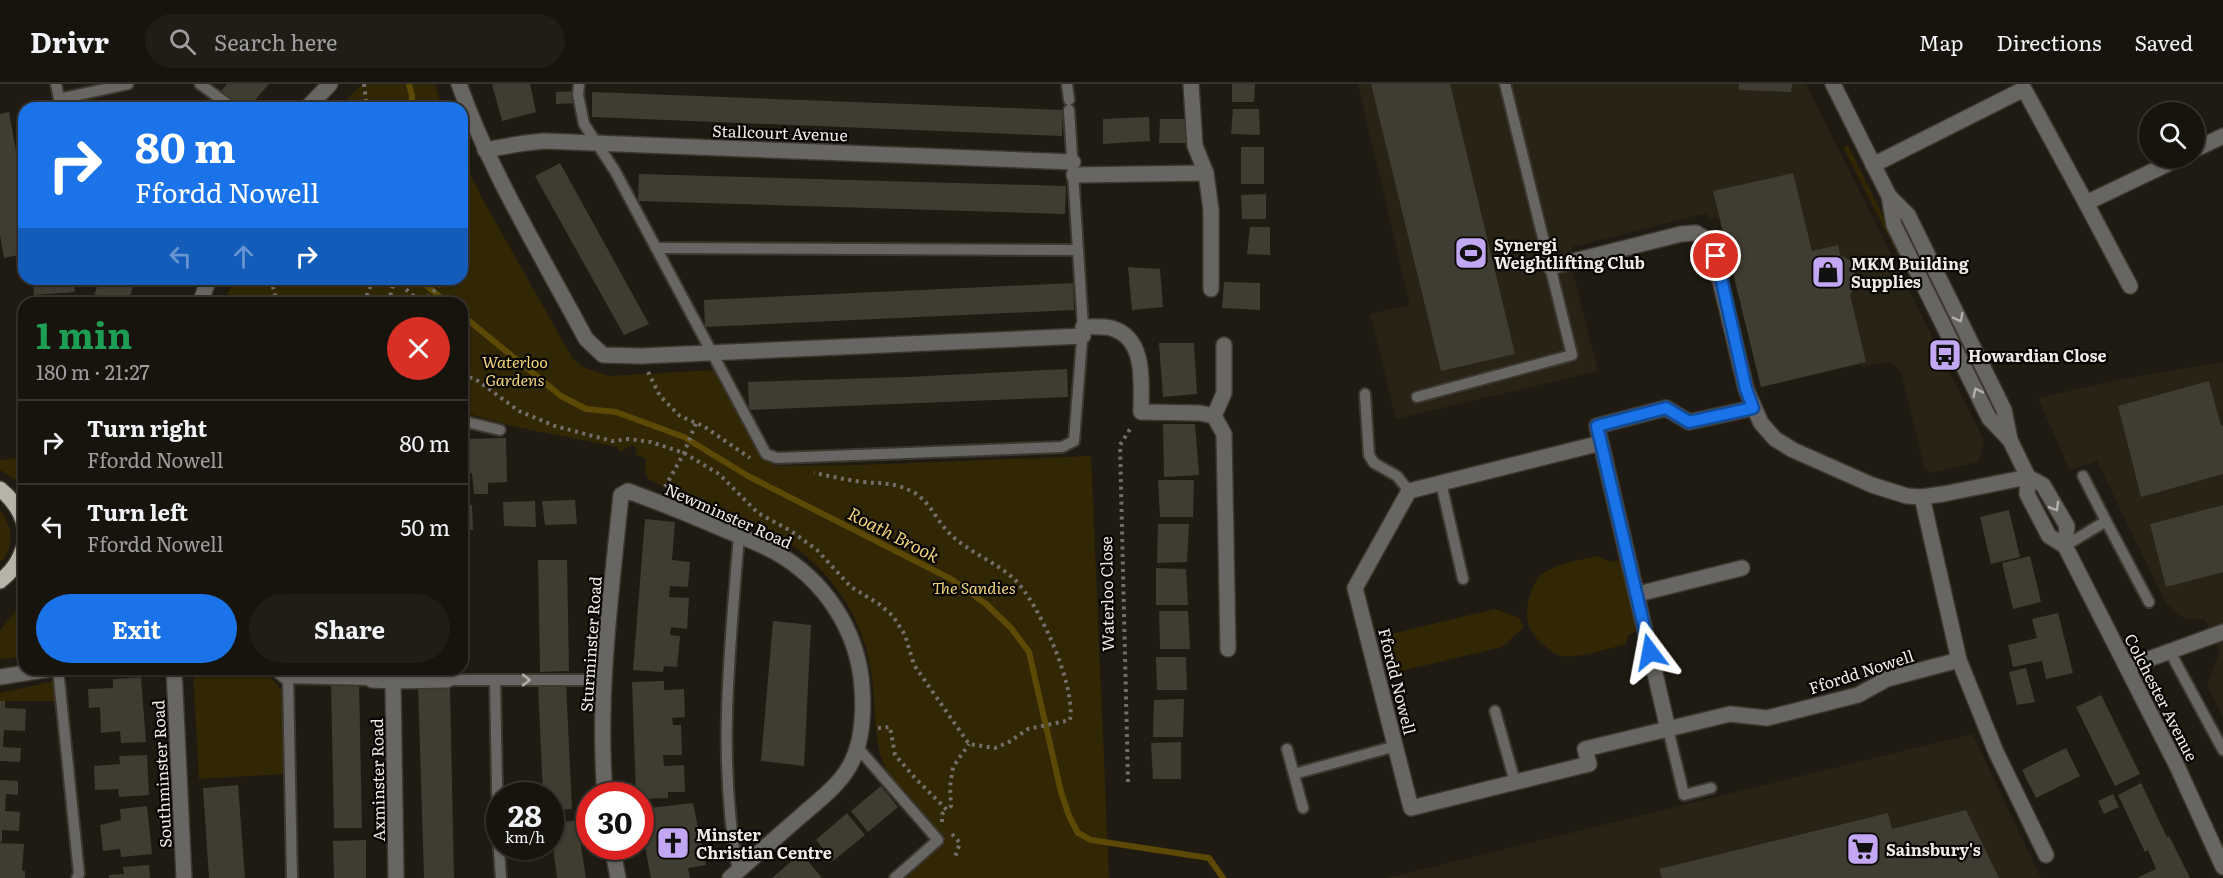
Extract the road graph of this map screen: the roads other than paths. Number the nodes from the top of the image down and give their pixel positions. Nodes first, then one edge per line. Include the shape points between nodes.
1 (56, 84) edge
2 (128, 84) edge
3 (200, 84) edge
4 (330, 84) edge
5 (459, 84) edge
6 (579, 84) edge
7 (1067, 84) edge
8 (1191, 84) edge
9 (1505, 84) edge
10 (1833, 84) edge
11 (60, 102) edge
12 (67, 102) edge
13 (225, 102) edge
14 (313, 102) edge
15 (466, 102) edge
16 (468, 107) edge
17 (2223, 136) edge
18 (597, 143) junction
19 (2205, 145) edge
20 (485, 150) junction
21 (1873, 165) junction
22 (1074, 168) junction
23 (2159, 168) edge
24 (1206, 173) junction
25 (2086, 203) junction
26 (656, 248) junction
27 (1078, 250) junction
28 (1550, 267) junction
29 (2130, 286) dead end
30 (1211, 289) dead end
31 (1083, 332) junction
32 (1224, 345) dead end
33 (712, 352) junction
34 (1365, 394) dead end
35 (1417, 397) dead end
36 (1753, 408) junction
37 (1214, 416) junction
38 (468, 422) edge
39 (500, 430) dead end
40 (1601, 442) junction
41 (2083, 476) dead end
42 (2028, 477) junction
43 (1441, 483) junction
44 (0, 489) edge
45 (1409, 491) junction
46 (621, 495) joint
47 (1922, 497) junction
48 (18, 501) edge
49 (2106, 521) junction
50 (739, 536) junction
51 (2065, 546) junction
52 (18, 561) edge
53 (1742, 568) dead end
54 (1463, 579) dead end
55 (0, 581) edge
56 (1638, 594) junction
57 (2149, 602) dead end
58 (2223, 632) edge
59 (1228, 649) dead end
60 (2169, 650) junction
61 (1959, 660) junction
62 (2127, 666) junction
63 (18, 674) edge
64 (59, 675) edge
65 (174, 675) edge
66 (283, 675) edge
67 (372, 675) edge
68 (439, 675) edge
69 (455, 675) edge
70 (0, 677) edge
71 (495, 680) junction
72 (603, 680) junction
73 (393, 681) junction
74 (1495, 711) dead end
75 (1668, 729) junction
76 (1396, 746) junction
77 (858, 748) junction
78 (1287, 748) dead end
79 (2223, 750) edge
80 (1294, 774) junction
81 (604, 782) edge
82 (1515, 782) junction
83 (1711, 788) dead end
84 (1303, 808) dead end
85 (2046, 855) dead end
86 (615, 860) edge
87 (2223, 867) edge
88 (734, 874) edge
89 (77, 878) edge
90 (184, 878) edge
91 (292, 878) edge
92 (396, 878) edge
93 (501, 878) edge
94 (618, 878) edge
95 (895, 878) edge

1 - 11 lane
2 - 12 lane
3 - 13 lane
4 - 14 street
5 - 15 street
6 - 18 lane via 585,124
7 - 22 lane
8 - 24 street via 1195,146
9 - 28 lane
10 - 21 street, Colchester Avenue
16 - 20 street
17 - 19 street
18 - 20 street, Stallcourt Avenue via 525,143
18 - 22 street, Stallcourt Avenue
18 - 26 lane
20 - 33 street via 586,339 603,355
21 - 25 street via 2024,89
21 - 42 street, Colchester Avenue via 1889,196 1894,225 1989,418 2010,440
22 - 24 street, Stallcourt Avenue
22 - 27 lane
23 - 25 street
24 - 30 street via 1211,210
25 - 29 street
26 - 27 lane
26 - 33 lane
27 - 31 lane
28 - 35 lane via 1572,355
28 - 36 street via 1681,234 1696,233 1711,242
31 - 33 street
31 - 33 lane via 1074,441 1062,447 777,458 766,454
31 - 37 street via 1113,329 1132,342 1139,361 1141,412
32 - 37 street via 1224,393
34 - 45 lane via 1369,455
36 - 40 street via 1689,422 1666,408 1597,426
36 - 47 street via 1775,439 1793,450 1872,485
37 - 59 street via 1224,434
38 - 39 lane
40 - 43 street
40 - 56 street
41 - 49 lane
42 - 47 street
42 - 51 street, Colchester Avenue via 2043,485 2067,526
43 - 45 street
43 - 54 lane
44 - 48 main road
45 - 76 street, Ffordd Nowell via 1355,588
46 - 50 street, Newminster Road via 628,491
46 - 72 street, Sturminster Road
47 - 61 street
49 - 51 lane
49 - 57 lane
50 - 77 street, Newminster Road via 797,566 844,621 861,671 864,702
50 - 88 lane via 726,769
51 - 62 street, Colchester Avenue
52 - 55 main road
53 - 56 street
56 - 75 street
58 - 60 street
60 - 62 street
60 - 79 lane
61 - 75 street, Ffordd Nowell via 1887,679 1858,695 1767,718 1730,714
61 - 85 street via 1996,752
62 - 87 street, Colchester Avenue
63 - 70 street
64 - 89 lane
65 - 90 street, Southminster Road
66 - 91 lane
67 - 73 street
68 - 73 street
69 - 71 lane
71 -> 72 lane
71 - 93 lane
72 - 81 street, Sturminster Road
73 - 92 street, Axminster Road
74 - 82 lane
75 - 82 street, Ffordd Nowell via 1585,749 1589,764
75 - 83 lane via 1684,795
76 - 80 lane
76 - 82 street, Ffordd Nowell via 1411,808
77 - 88 street, Newminster Road via 849,767 829,791
77 - 95 lane via 938,840
78 - 80 lane
80 - 84 lane
86 - 94 street

